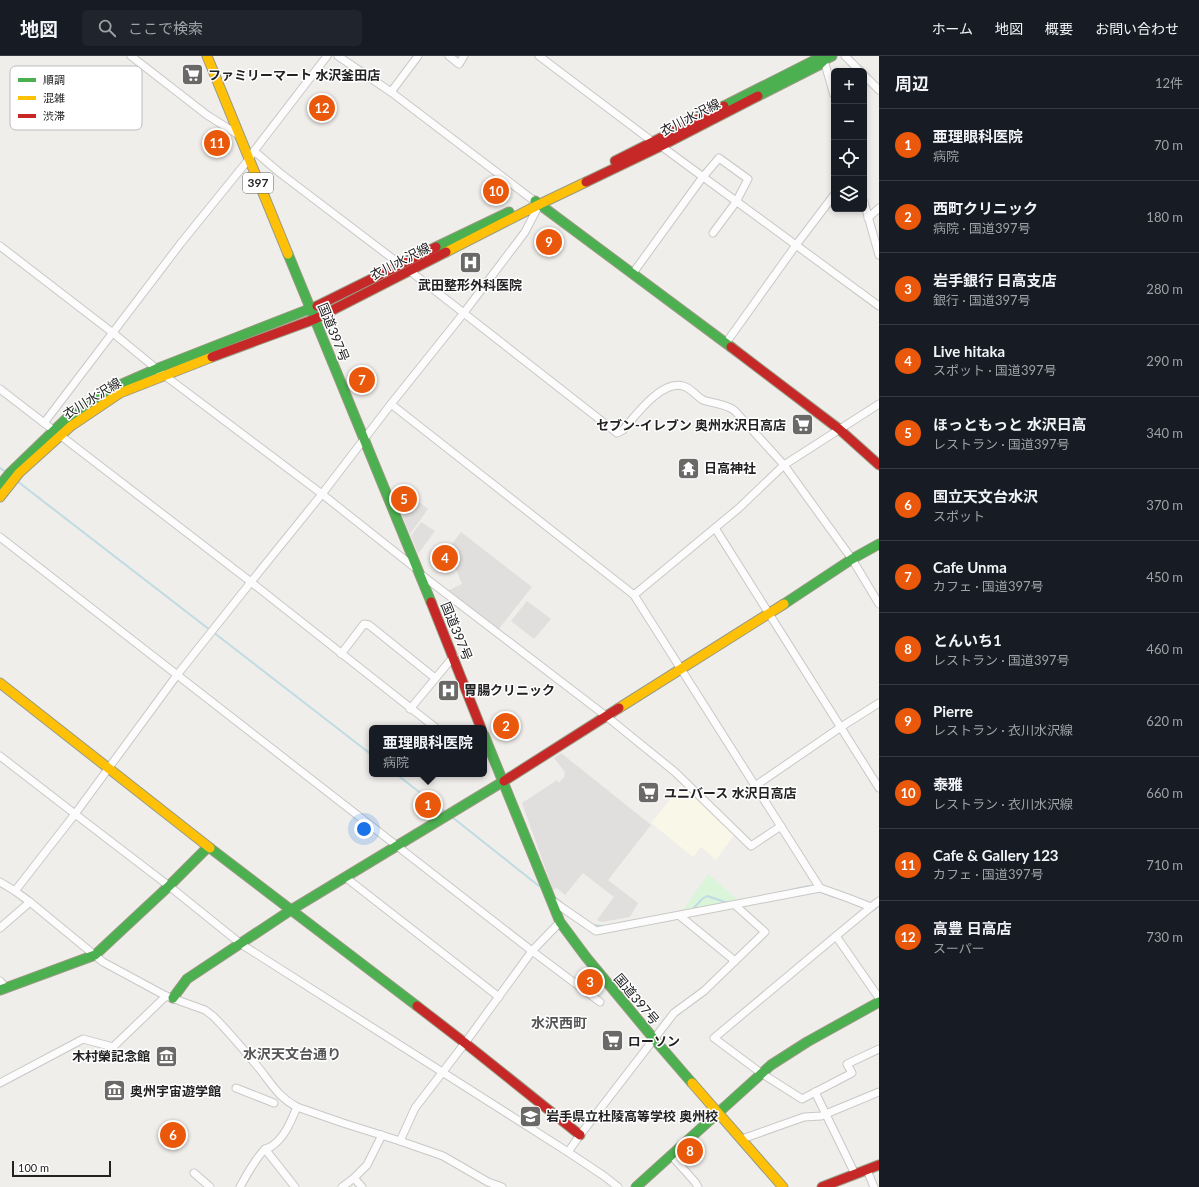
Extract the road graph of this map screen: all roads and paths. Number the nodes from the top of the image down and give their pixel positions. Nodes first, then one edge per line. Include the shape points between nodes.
1 (131, 56) edge
2 (207, 56) edge
3 (327, 56) edge
4 (338, 56) edge
5 (418, 56) edge
6 (449, 56) edge
7 (464, 56) edge
8 (539, 56) edge
9 (845, 56) edge
10 (826, 57) edge
11 (857, 68) edge
12 (867, 78) edge
13 (831, 81) edge
14 (879, 90) edge
15 (390, 92) junction
16 (240, 135) junction
17 (657, 144) junction
18 (251, 155) junction
19 (702, 178) junction
20 (831, 199) edge
21 (536, 202) junction
22 (736, 202) junction
23 (879, 208) edge
24 (866, 212) edge
25 (868, 218) junction
26 (713, 233) dead end
27 (796, 244) junction
28 (0, 246) edge
29 (879, 255) edge
30 (402, 265) junction
31 (410, 271) junction
32 (633, 273) junction
33 (879, 306) edge
34 (310, 309) junction
35 (463, 314) junction
36 (315, 319) junction
37 (113, 333) junction
38 (726, 343) junction
39 (160, 372) junction
40 (0, 389) edge
41 (391, 404) junction
42 (879, 404) edge
43 (44, 423) junction
44 (839, 429) junction
45 (57, 433) junction
46 (364, 440) junction
47 (879, 464) edge
48 (784, 465) junction
49 (0, 485) edge
50 (322, 494) junction
51 (0, 498) edge
52 (715, 528) junction
53 (0, 537) edge
54 (879, 544) edge
55 (852, 559) junction
56 (419, 572) junction
57 (251, 582) junction
58 (634, 595) junction
59 (879, 604) edge
60 (769, 614) junction
61 (342, 654) junction
62 (454, 656) junction
63 (681, 669) junction
64 (178, 675) junction
65 (436, 678) junction
66 (0, 683) edge
67 (879, 703) edge
68 (410, 709) junction
69 (606, 716) junction
70 (432, 725) edge
71 (480, 725) edge
72 (841, 727) junction
73 (487, 745) edge
74 (0, 756) edge
75 (109, 769) junction
76 (504, 781) junction
77 (755, 786) junction
78 (879, 788) edge
79 (75, 814) junction
80 (781, 826) junction
81 (398, 846) junction
82 (208, 847) junction
83 (345, 878) junction
84 (0, 882) edge
85 (169, 886) junction
86 (820, 888) junction
87 (15, 891) junction
88 (551, 900) junction
89 (879, 901) edge
90 (30, 902) junction
91 (735, 905) junction
92 (871, 907) junction
93 (291, 910) junction
94 (680, 916) junction
95 (560, 922) junction
96 (0, 928) edge
97 (836, 936) junction
98 (241, 944) junction
99 (532, 951) junction
100 (95, 955) junction
101 (735, 961) junction
102 (2, 987) edge
103 (170, 997) junction
104 (499, 997) junction
105 (879, 998) edge
106 (600, 1002) dead end
107 (879, 1002) edge
108 (654, 1039) junction
109 (465, 1043) junction
110 (879, 1049) edge
111 (443, 1072) junction
112 (761, 1073) junction
113 (0, 1083) edge
114 (236, 1088) dead end
115 (815, 1092) junction
116 (879, 1092) edge
117 (274, 1103) dead end
118 (297, 1107) junction
119 (719, 1112) junction
120 (826, 1114) junction
121 (382, 1135) junction
122 (580, 1135) junction
123 (742, 1140) junction
124 (400, 1141) junction
125 (265, 1149) junction
126 (568, 1152) junction
127 (670, 1155) junction
128 (879, 1165) edge
129 (867, 1170) junction
130 (194, 1173) dead end
131 (855, 1174) junction
132 (354, 1178) junction
133 (210, 1187) edge
134 (240, 1187) edge
135 (295, 1187) edge
136 (342, 1187) edge
137 (362, 1187) edge
138 (502, 1187) edge
139 (618, 1187) edge
140 (636, 1187) edge
141 (698, 1187) edge
142 (783, 1187) edge
143 (822, 1187) edge
144 (874, 1187) edge

1 - 16 street via 207,115
2 - 16 main road, 国道397号 / 397
3 - 18 street
4 - 15 street
5 - 15 street
6 - 7 street via 459,64
8 - 17 street
9 - 11 street
10 - 13 street
10 - 17 main road, 衣川水沢線 via 819,65
12 - 14 street
15 - 21 street
16 - 18 main road, 国道397号 / 397
17 - 19 street
17 - 21 main road, 衣川水沢線
18 - 30 street via 280,173
18 - 34 main road, 国道397号 / 397
18 - 37 street
19 - 22 street
19 - 22 street via 719,158 748,179
19 - 32 street
20 - 27 street
21 - 30 main road, 衣川水沢線
21 - 31 main road, 衣川水沢線
21 - 32 main road
21 - 35 street via 525,232
22 - 26 street
22 - 27 street
23 - 25 street
24 - 25 street
25 - 29 street
27 - 33 street
27 - 38 street
28 - 37 street
30 - 34 main road, 衣川水沢線
31 - 35 street
31 - 36 main road, 衣川水沢線
32 - 38 main road
34 - 36 main road, 国道397号 / 397
34 - 39 main road, 衣川水沢線
35 - 41 street
35 - 48 street via 617,433 623,430 655,395 667,388 683,386 703,400 729,406
36 - 39 main road, 衣川水沢線
36 - 46 main road, 国道397号 / 397
37 - 39 street
37 - 43 street
38 - 44 main road
39 - 45 main road, 衣川水沢線 via 115,387 66,419
39 - 50 street
40 - 43 street
41 - 46 street
41 - 58 street
42 - 44 street
43 - 45 street
44 - 47 main road
44 - 48 street
45 - 49 main road, 衣川水沢線 via 10,473
45 - 51 main road, 衣川水沢線 via 19,473
45 - 57 street
46 - 50 street
46 - 56 main road, 国道397号 / 397
48 - 52 street
48 - 55 street
50 - 56 street
50 - 57 street
52 - 58 street
52 - 60 street
53 - 64 street
54 - 55 main road
55 - 59 street
55 - 60 main road
56 - 62 main road, 国道397号 / 397
56 - 69 street
57 - 61 street
57 - 64 street
58 - 63 street
60 - 63 main road
60 - 72 street
61 - 65 street via 364,624 369,625
61 - 68 street
62 - 65 street
62 - 71 main road, 国道397号 / 397
63 - 69 main road
63 - 77 street
64 - 75 street
64 - 81 street
65 - 68 street
66 - 75 main road
67 - 72 street
68 - 70 street
69 - 76 main road
69 - 80 street via 675,772 751,846
72 - 77 street
72 - 78 street
73 - 76 main road, 国道397号
74 - 79 street
75 - 79 street
75 - 82 main road
76 - 81 main road
76 - 88 main road, 国道397号
77 - 80 street
79 - 85 street
79 - 87 street
80 - 86 street
81 - 83 main road
81 - 99 street
82 - 85 main road
82 - 93 main road
83 - 93 main road
83 - 104 street
84 - 87 street
85 - 98 street
85 - 100 main road
86 - 91 street
86 - 92 street
87 - 90 street
88 - 94 street via 596,931
88 - 95 main road, 国道397号
89 - 92 street
90 - 96 street
90 - 100 street
91 - 94 street
91 - 101 street via 765,932
92 - 97 street
93 - 98 main road
93 - 109 main road
94 - 101 street
95 - 99 street
95 - 108 main road, 国道397号
97 - 105 street
97 - 112 street via 714,1038
98 - 103 main road via 187,979
98 - 111 street
99 - 104 street
99 - 106 street
100 - 102 main road
100 - 103 street via 103,962
101 - 108 street via 704,991 674,1013
103 - 113 street via 113,1047 83,1039
103 - 118 street via 205,1010 213,1016 278,1093
104 - 109 street
107 - 112 main road via 784,1055
108 - 119 main road, 国道397号
108 - 122 street
109 - 111 street
109 - 122 main road
110 - 115 street via 847,1064 852,1073
111 - 124 street via 415,1108
111 - 126 street
112 - 115 street via 802,1099
112 - 119 main road
114 - 117 street
115 - 120 street
116 - 120 street
118 - 121 street
118 - 125 street via 282,1137
119 - 123 main road, 国道397号
119 - 127 main road
120 - 123 street via 804,1117
120 - 131 street
121 - 124 street
121 - 132 street via 367,1165
122 - 126 street
123 - 142 main road, 国道397号
124 - 138 street via 443,1156 488,1182
125 - 134 street
125 - 135 street
126 - 139 street
127 - 140 main road
127 - 141 street
128 - 129 main road
129 - 131 main road
129 - 144 street
130 - 133 street
131 - 143 main road
132 - 136 street
132 - 137 street

